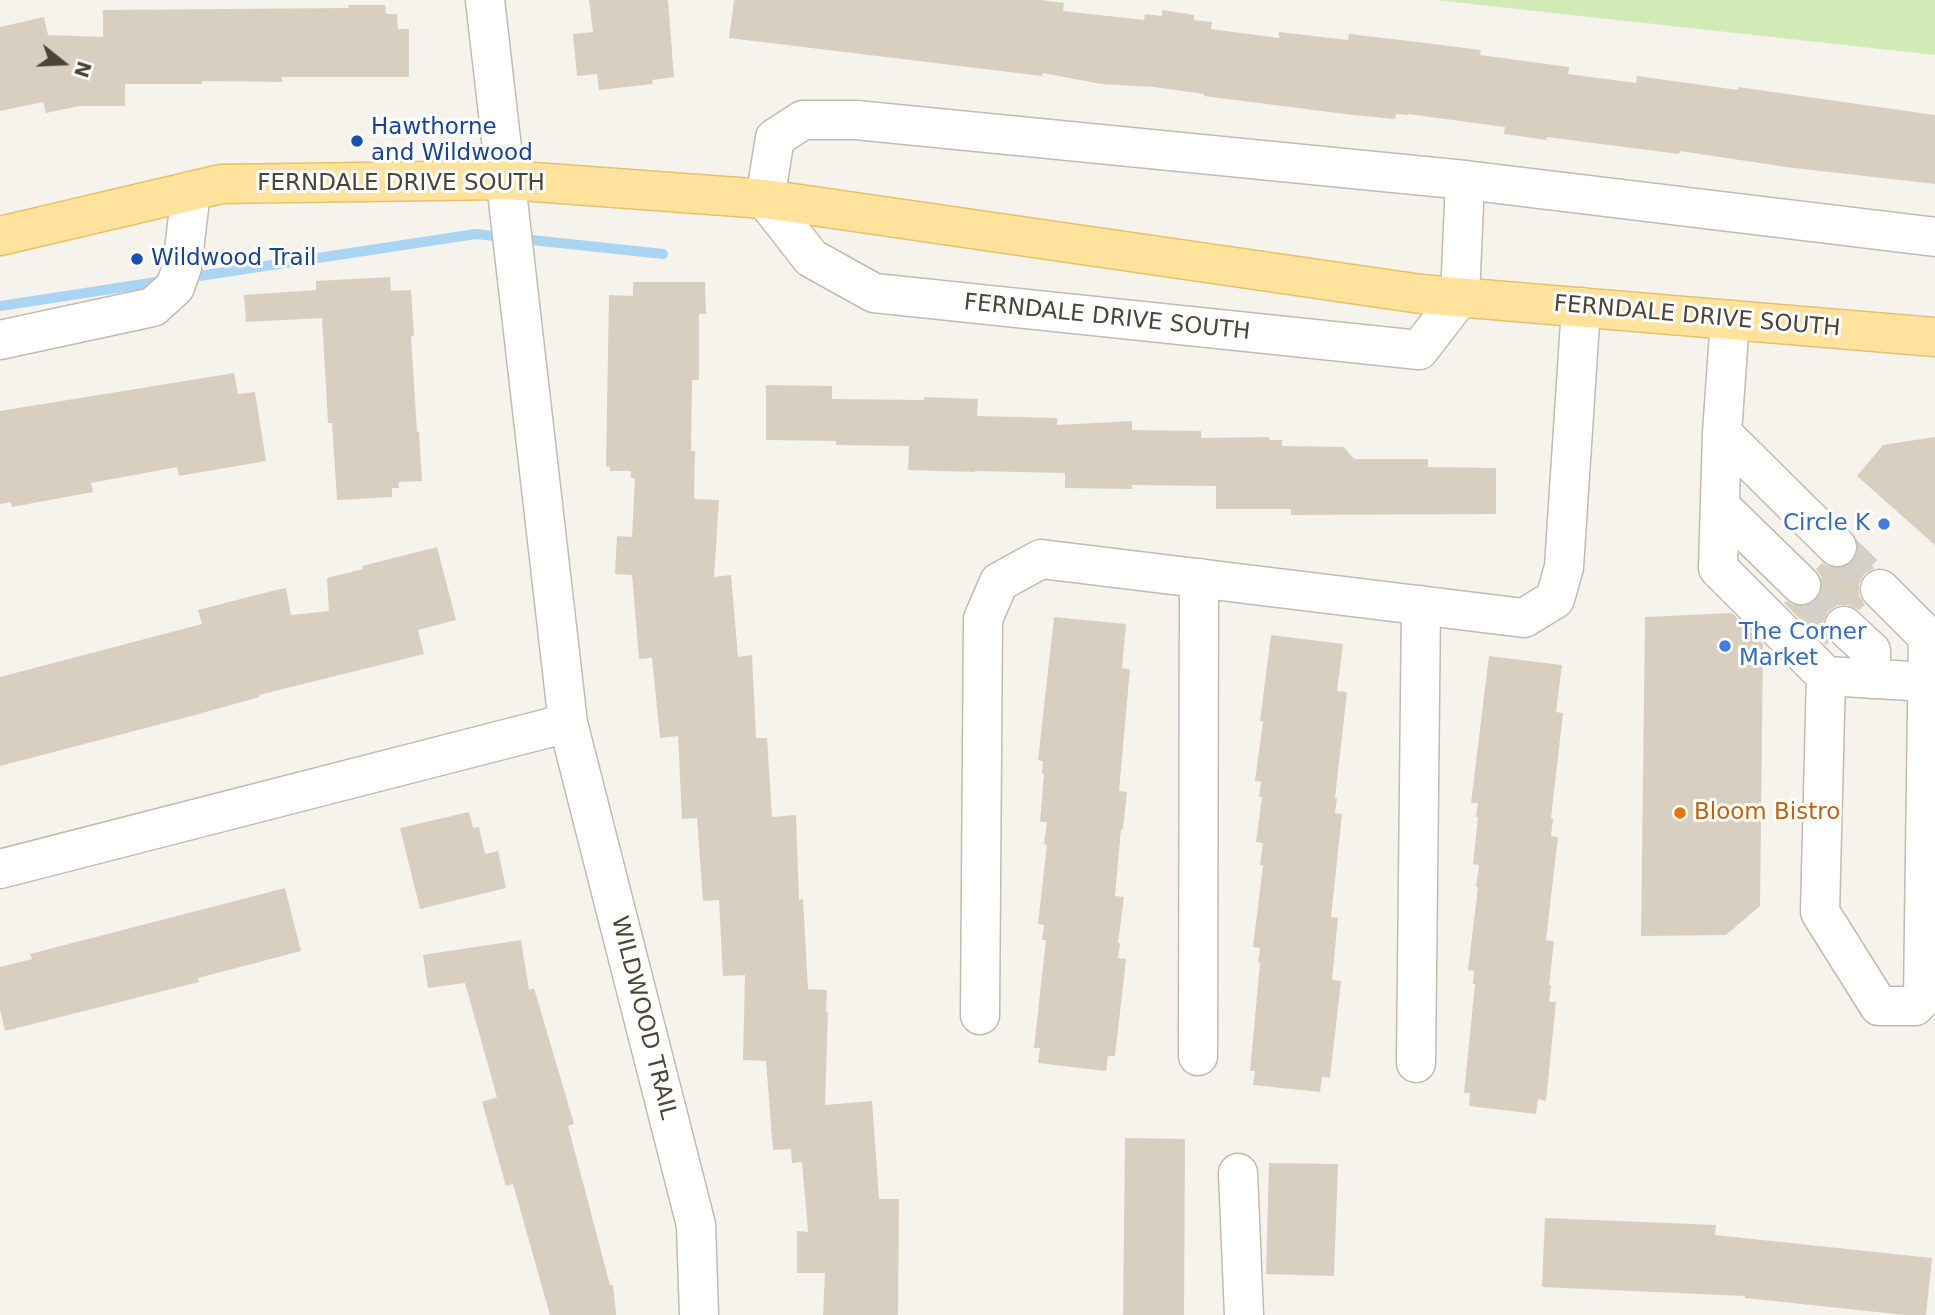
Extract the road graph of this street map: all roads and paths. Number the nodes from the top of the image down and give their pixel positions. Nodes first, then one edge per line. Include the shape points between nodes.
1 (485, 0) edge
2 (506, 180) junction
3 (1465, 180) junction
4 (191, 191) junction
5 (765, 199) junction
6 (0, 236) edge
7 (1935, 237) edge
8 (1460, 297) junction
9 (1581, 307) junction
10 (1730, 320) junction
11 (1935, 337) edge
12 (0, 340) edge
13 (1723, 433) junction
14 (1720, 506) junction
15 (1837, 547) tunnel mouth
16 (1199, 578) junction
17 (1801, 585) tunnel mouth
18 (1880, 589) tunnel mouth
19 (1420, 605) junction
20 (1844, 626) tunnel mouth
21 (1826, 676) junction
22 (1871, 679) junction
23 (1928, 682) junction
24 (568, 723) junction
25 (1930, 819) edge
26 (0, 869) edge
27 (980, 1016) dead end
28 (1198, 1056) dead end
29 (1416, 1063) dead end
30 (1238, 1173) dead end
31 (699, 1315) edge
32 (1244, 1315) edge

1 - 2 street, WILDWOOD TRAIL
2 - 4 main road, FERNDALE DRIVE SOUTH via 221,184
2 - 5 main road, FERNDALE DRIVE SOUTH
2 - 24 street, WILDWOOD TRAIL
3 - 5 street via 856,120 803,120 775,138
3 - 7 street
3 - 8 street
4 - 6 main road, FERNDALE DRIVE SOUTH
4 - 12 street via 182,267 175,287 153,307
5 - 8 main road, FERNDALE DRIVE SOUTH
5 - 8 street, FERNDALE DRIVE SOUTH via 811,258 874,293 1419,350
8 - 9 main road, FERNDALE DRIVE SOUTH
9 - 10 main road, FERNDALE DRIVE SOUTH
9 - 19 street via 1564,567 1555,600 1524,618
10 - 11 main road, FERNDALE DRIVE SOUTH
10 - 13 street
13 - 14 street
13 - 15 street
14 - 17 street
14 - 21 street via 1718,568
16 - 19 street
16 - 27 street via 1041,559 999,582 983,619
16 - 28 street
18 - 23 street via 1928,637
19 - 29 street
20 - 22 street via 1871,651
21 - 22 street
21 - 25 street via 1820,912 1879,1006 1915,1006 1923,998
22 - 23 street
23 - 25 street
24 - 26 street
24 - 31 street, WILDWOOD TRAIL via 696,1225
30 - 32 street

